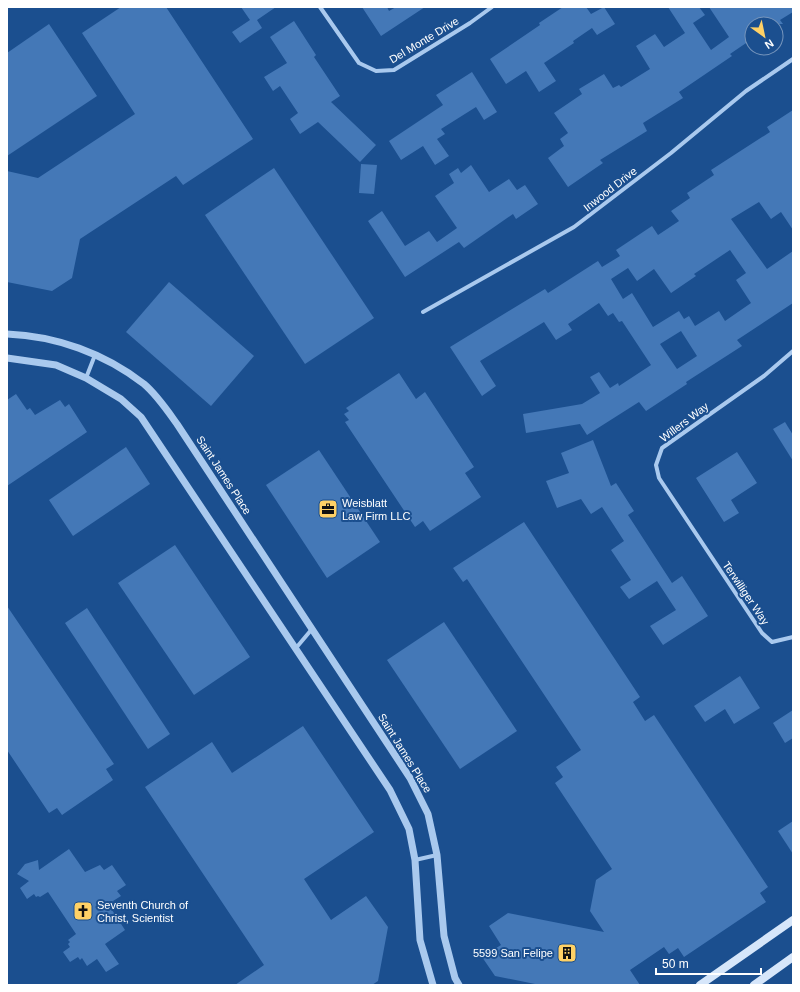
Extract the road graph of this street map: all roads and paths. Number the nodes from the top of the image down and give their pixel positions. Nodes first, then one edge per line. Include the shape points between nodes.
1 (320, 7) edge
2 (492, 7) edge
3 (793, 59) edge
4 (423, 312) dead end
5 (7, 334) edge
6 (793, 351) edge
7 (95, 355) junction
8 (7, 358) edge
9 (86, 378) junction
10 (708, 554) joint
11 (312, 629) junction
12 (793, 637) edge
13 (296, 648) junction
14 (437, 855) junction
15 (415, 860) junction
16 (793, 920) edge
17 (793, 957) edge
18 (433, 985) edge
19 (459, 985) edge
20 (700, 985) edge
21 (754, 985) edge

1 - 2 street, Del Monte Drive via 360,63 376,71 394,70
3 - 4 street, Inwood Drive via 746,91 671,153 574,227
5 - 7 street, Saint James Place via 32,335 78,346
6 - 10 street, Willers Way via 764,376 662,448 656,465 659,478
7 - 9 street
7 - 11 street, Saint James Place via 144,384 162,402
8 - 9 street via 56,365
9 - 13 street via 121,399 142,417
10 - 12 street, Terwilliger Way via 762,633 772,642
11 - 13 street
11 - 14 street, Saint James Place via 410,778 428,814
13 - 15 street via 390,790 409,829
14 - 15 street
14 - 19 street, Saint James Place via 444,936
15 - 18 street via 420,940
16 - 20 main road
17 - 21 main road

